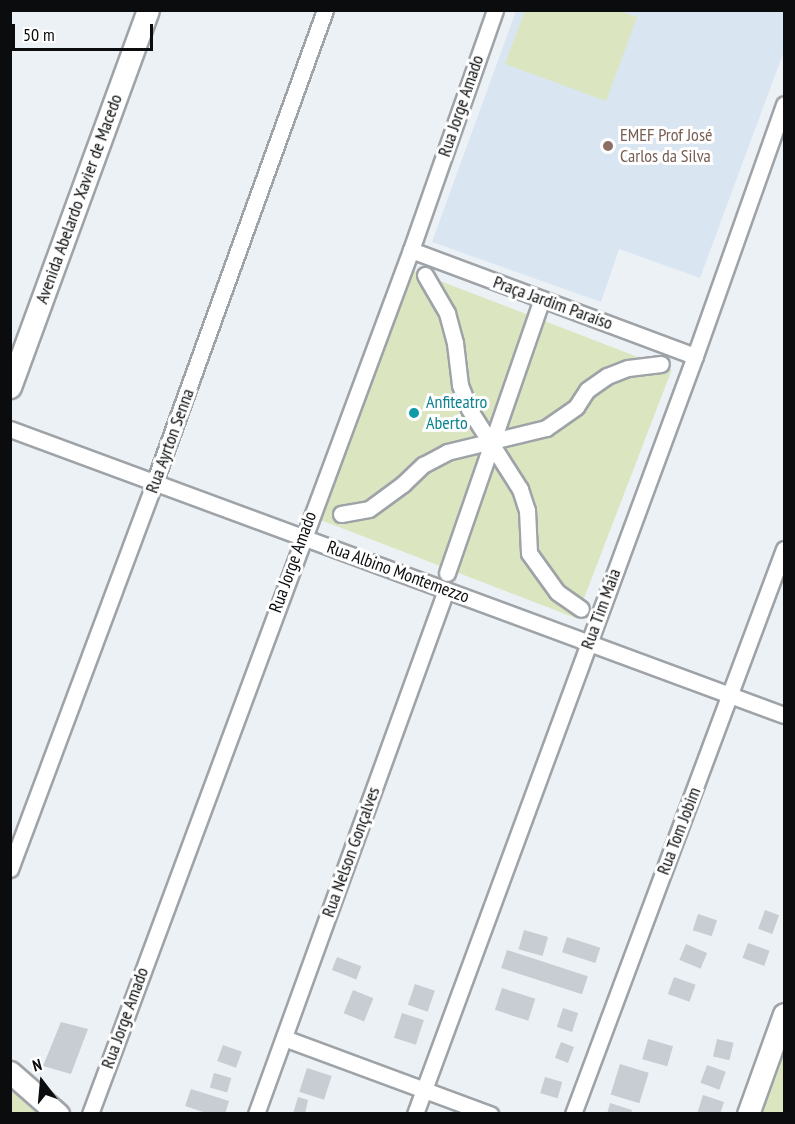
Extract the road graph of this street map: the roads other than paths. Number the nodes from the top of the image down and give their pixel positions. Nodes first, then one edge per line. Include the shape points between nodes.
1 (148, 10) edge
2 (325, 10) edge
3 (495, 10) edge
4 (784, 104) edge
5 (411, 250) junction
6 (425, 275) dead end
7 (542, 299) junction
8 (695, 356) junction
9 (661, 364) dead end
10 (10, 387) edge
11 (10, 429) edge
12 (491, 442) junction
13 (154, 483) junction
14 (341, 514) dead end
15 (302, 537) junction
16 (784, 549) edge
17 (447, 573) dead end
18 (446, 590) junction
19 (581, 609) dead end
20 (589, 643) junction
21 (731, 695) junction
22 (784, 715) edge
23 (10, 869) edge
24 (784, 1014) edge
25 (284, 1038) junction
26 (10, 1072) edge
27 (424, 1089) junction
28 (58, 1113) edge
29 (90, 1113) edge
30 (256, 1113) edge
31 (415, 1113) edge
32 (490, 1113) edge
33 (573, 1113) edge
34 (748, 1113) edge

1 - 10 street, Avenida Abelardo Xavier de Macedo
2 - 13 street, Rua Ayrton Senna
3 - 5 street, Rua Jorge Amado
4 - 8 street, Rua Tim Maia
5 - 7 street, Praça Jardim Paraíso
5 - 15 street, Rua Jorge Amado
6 - 12 street via 447,313 456,343 459,386
7 - 8 street, Praça Jardim Paraíso
7 - 12 street
8 - 20 street, Rua Tim Maia
9 - 12 street via 628,368 608,376 586,390 576,407 546,428
11 - 13 street, Rua Albino Montemezzo
12 - 14 street via 447,452 423,465 369,509
12 - 17 street
12 - 19 street via 520,489 527,510 529,553 558,592
13 - 15 street, Rua Albino Montemezzo
13 - 23 street, Rua Ayrton Senna
15 - 18 street, Rua Albino Montemezzo
15 - 29 street, Rua Jorge Amado
16 - 21 street, Rua Tom Jobim
18 - 20 street, Rua Albino Montemezzo
18 - 25 street, Rua Nelson Gonçalves
20 - 21 street, Rua Albino Montemezzo
20 - 27 street, Rua Tim Maia
21 - 22 street, Rua Albino Montemezzo
21 - 33 street, Rua Tom Jobim
24 - 34 street
25 - 27 street
25 - 30 street, Rua Nelson Gonçalves
26 - 28 street
27 - 31 street, Rua Tim Maia
27 - 32 street

